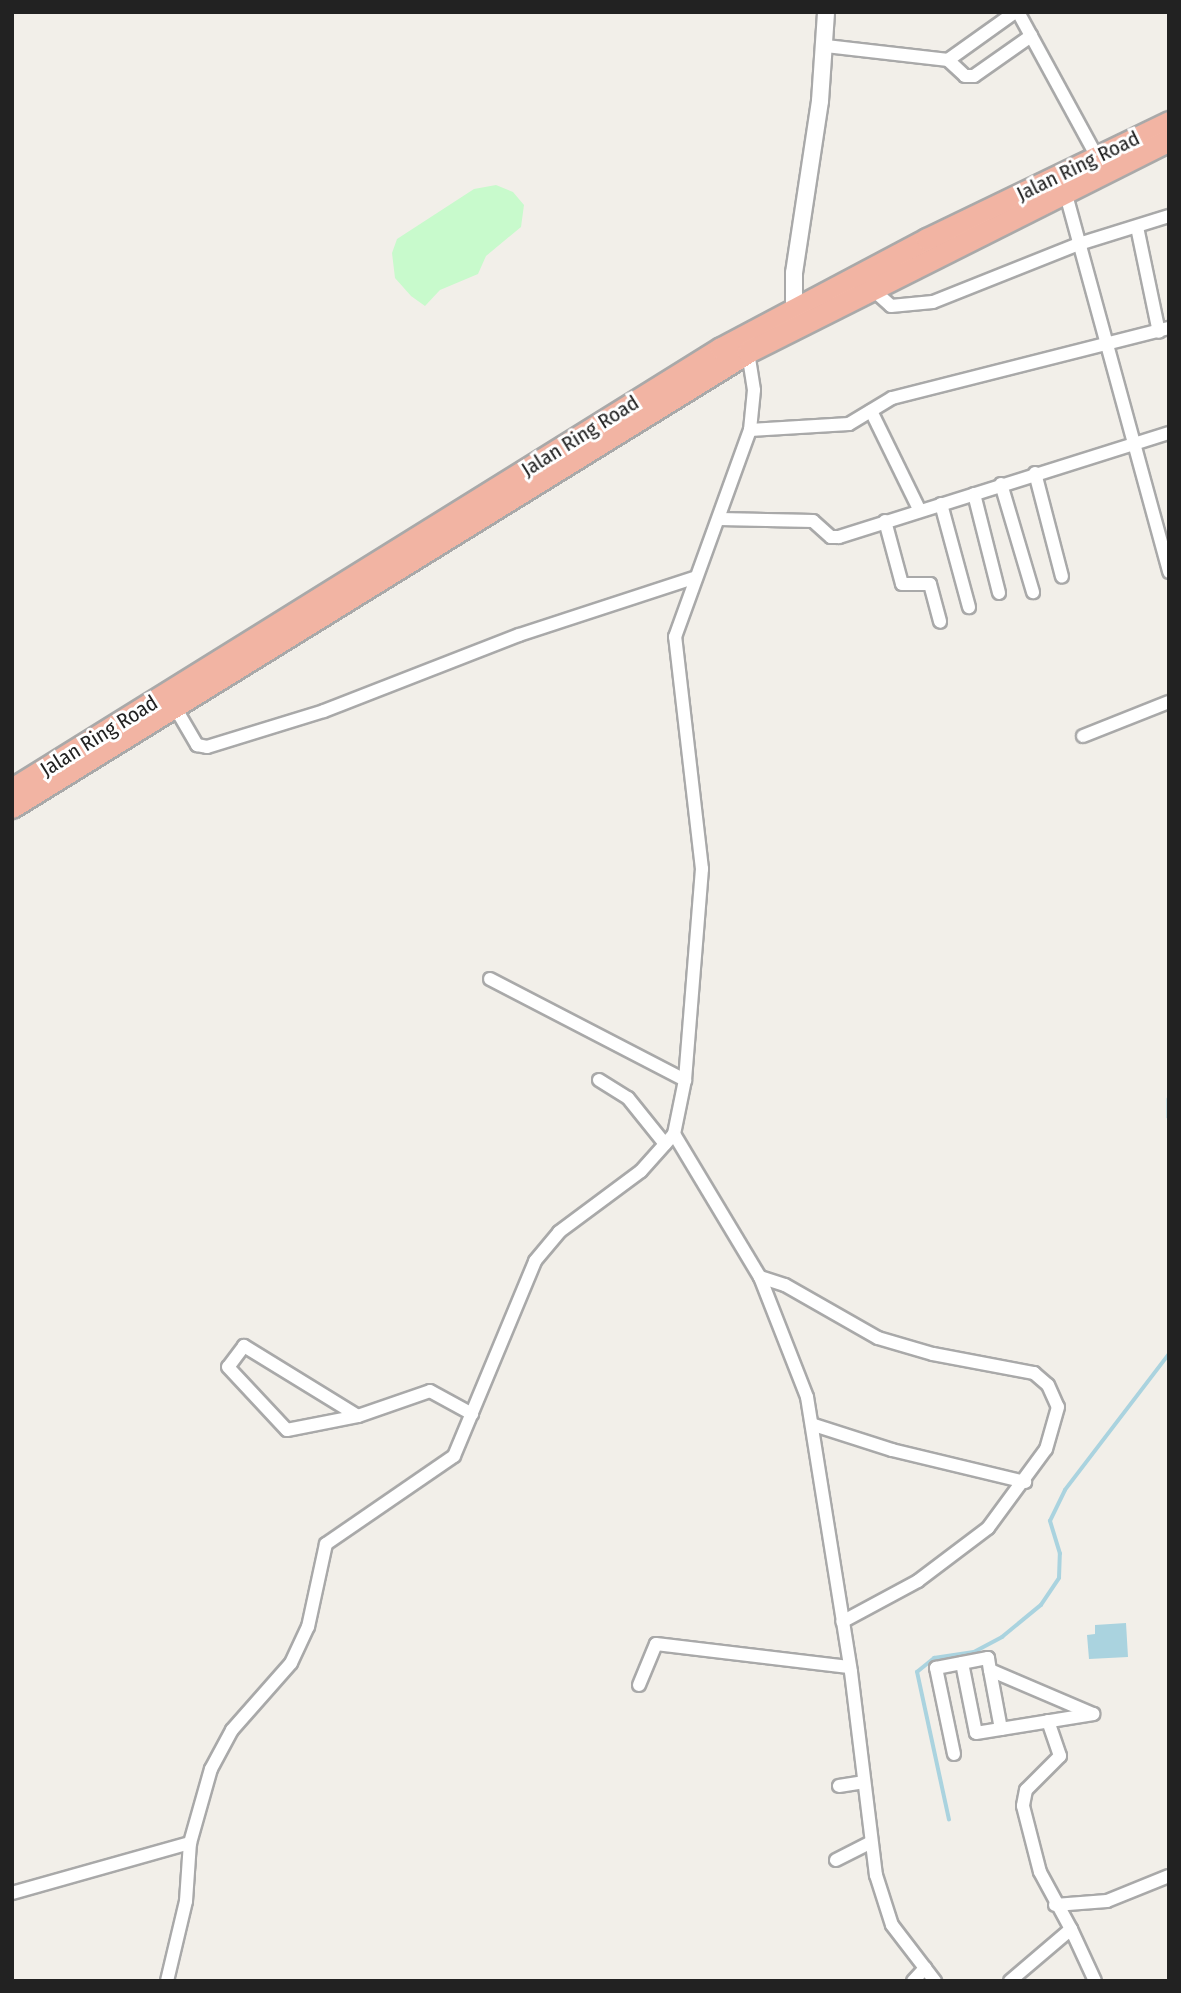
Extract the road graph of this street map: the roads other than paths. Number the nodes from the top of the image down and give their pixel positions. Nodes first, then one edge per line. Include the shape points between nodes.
1 (826, 12) edge
2 (1022, 15) edge
3 (1031, 36) junction
4 (826, 46) junction
5 (948, 60) junction
6 (1169, 121) edge
7 (1169, 141) edge
8 (1097, 157) junction
9 (1067, 198) junction
10 (1169, 216) edge
11 (1137, 226) junction
12 (1078, 238) junction
13 (870, 287) junction
14 (794, 309) junction
15 (1164, 330) edge
16 (1108, 346) junction
17 (747, 352) junction
18 (871, 411) junction
19 (750, 430) junction
20 (1169, 433) edge
21 (1132, 445) junction
22 (1035, 473) junction
23 (1001, 484) junction
24 (974, 494) junction
25 (941, 504) junction
26 (920, 510) junction
27 (720, 519) junction
28 (885, 522) junction
29 (1166, 553) edge
30 (1169, 572) edge
31 (696, 577) junction
32 (1062, 577) dead end
33 (1033, 592) dead end
34 (999, 593) dead end
35 (969, 607) dead end
36 (940, 622) dead end
37 (1169, 702) edge
38 (176, 709) junction
39 (1083, 736) dead end
40 (85, 756) junction
41 (12, 789) edge
42 (12, 807) edge
43 (490, 979) dead end
44 (599, 1080) dead end
45 (685, 1080) junction
46 (669, 1139) junction
47 (760, 1277) junction
48 (472, 1414) junction
49 (358, 1416) junction
50 (814, 1425) junction
51 (1025, 1482) junction
52 (842, 1622) junction
53 (962, 1662) junction
54 (850, 1669) junction
55 (990, 1670) junction
56 (639, 1685) dead end
57 (1048, 1721) junction
58 (1001, 1729) junction
59 (954, 1754) dead end
60 (863, 1782) junction
61 (839, 1786) dead end
62 (872, 1842) junction
63 (190, 1843) junction
64 (836, 1860) dead end
65 (1169, 1876) edge
66 (12, 1894) edge
67 (1055, 1905) junction
68 (1071, 1929) junction
69 (925, 1968) junction
70 (167, 1981) edge
71 (913, 1981) edge
72 (935, 1981) edge
73 (1010, 1981) edge
74 (1095, 1981) edge

1 - 4 street
2 - 3 street
2 - 5 street
3 - 5 street via 974,76 965,76
3 - 8 street
4 - 5 street
4 - 14 street via 794,273
6 - 8 highway, Jalan Ring Road
7 - 9 highway, Jalan Ring Road
8 - 14 highway, Jalan Ring Road
9 - 12 street
9 - 13 highway, Jalan Ring Road
10 - 11 street
11 - 12 street
11 - 15 street
12 - 13 street via 978,288 916,305 891,306
12 - 16 street
13 - 17 highway, Jalan Ring Road
14 - 40 highway, Jalan Ring Road via 698,363
15 - 16 street
16 - 18 street via 909,393
16 - 21 street
17 - 19 street via 754,390
17 - 38 highway, Jalan Ring Road
18 - 19 street via 849,424
18 - 26 street
19 - 27 street
20 - 21 street
21 - 22 street
21 - 29 street
22 - 23 street
22 - 32 street
23 - 24 street
23 - 33 street
24 - 25 street
24 - 34 street
25 - 26 street
25 - 35 street
26 - 28 street
27 - 28 street via 813,521 831,537
27 - 31 street
28 - 36 street via 902,584 930,584
29 - 30 street
31 - 38 street via 519,635 324,711 207,747 197,745
31 - 45 street via 679,617 675,647 702,869
37 - 39 street
38 - 40 highway, Jalan Ring Road
40 - 41 highway, Jalan Ring Road
40 - 42 highway, Jalan Ring Road
43 - 45 street
44 - 46 street via 628,1098
45 - 46 street
46 - 47 street
46 - 48 street via 641,1171 545,1245
47 - 50 street
47 - 51 street via 785,1285 878,1338 1042,1378 1054,1394 1055,1425
48 - 49 street via 430,1391
48 - 63 street via 461,1446 444,1465 326,1544 300,1644 291,1663 217,1754
49 - 49 street via 287,1430 228,1367 244,1346
50 - 51 street via 892,1450
50 - 52 street
51 - 52 street via 963,1551
52 - 54 street
53 - 55 street via 988,1658
53 - 58 street via 976,1732
53 - 59 street via 936,1668
54 - 56 street via 656,1644
54 - 60 street
55 - 57 street via 1093,1714
55 - 58 street
57 - 58 street
57 - 67 street via 1060,1756 1023,1796 1040,1872
60 - 61 street
60 - 62 street
62 - 64 street
62 - 69 street via 889,1918
63 - 66 street
63 - 70 street via 187,1901
65 - 67 street via 1107,1901
67 - 68 street
68 - 73 street
68 - 74 street
69 - 71 street
69 - 72 street

